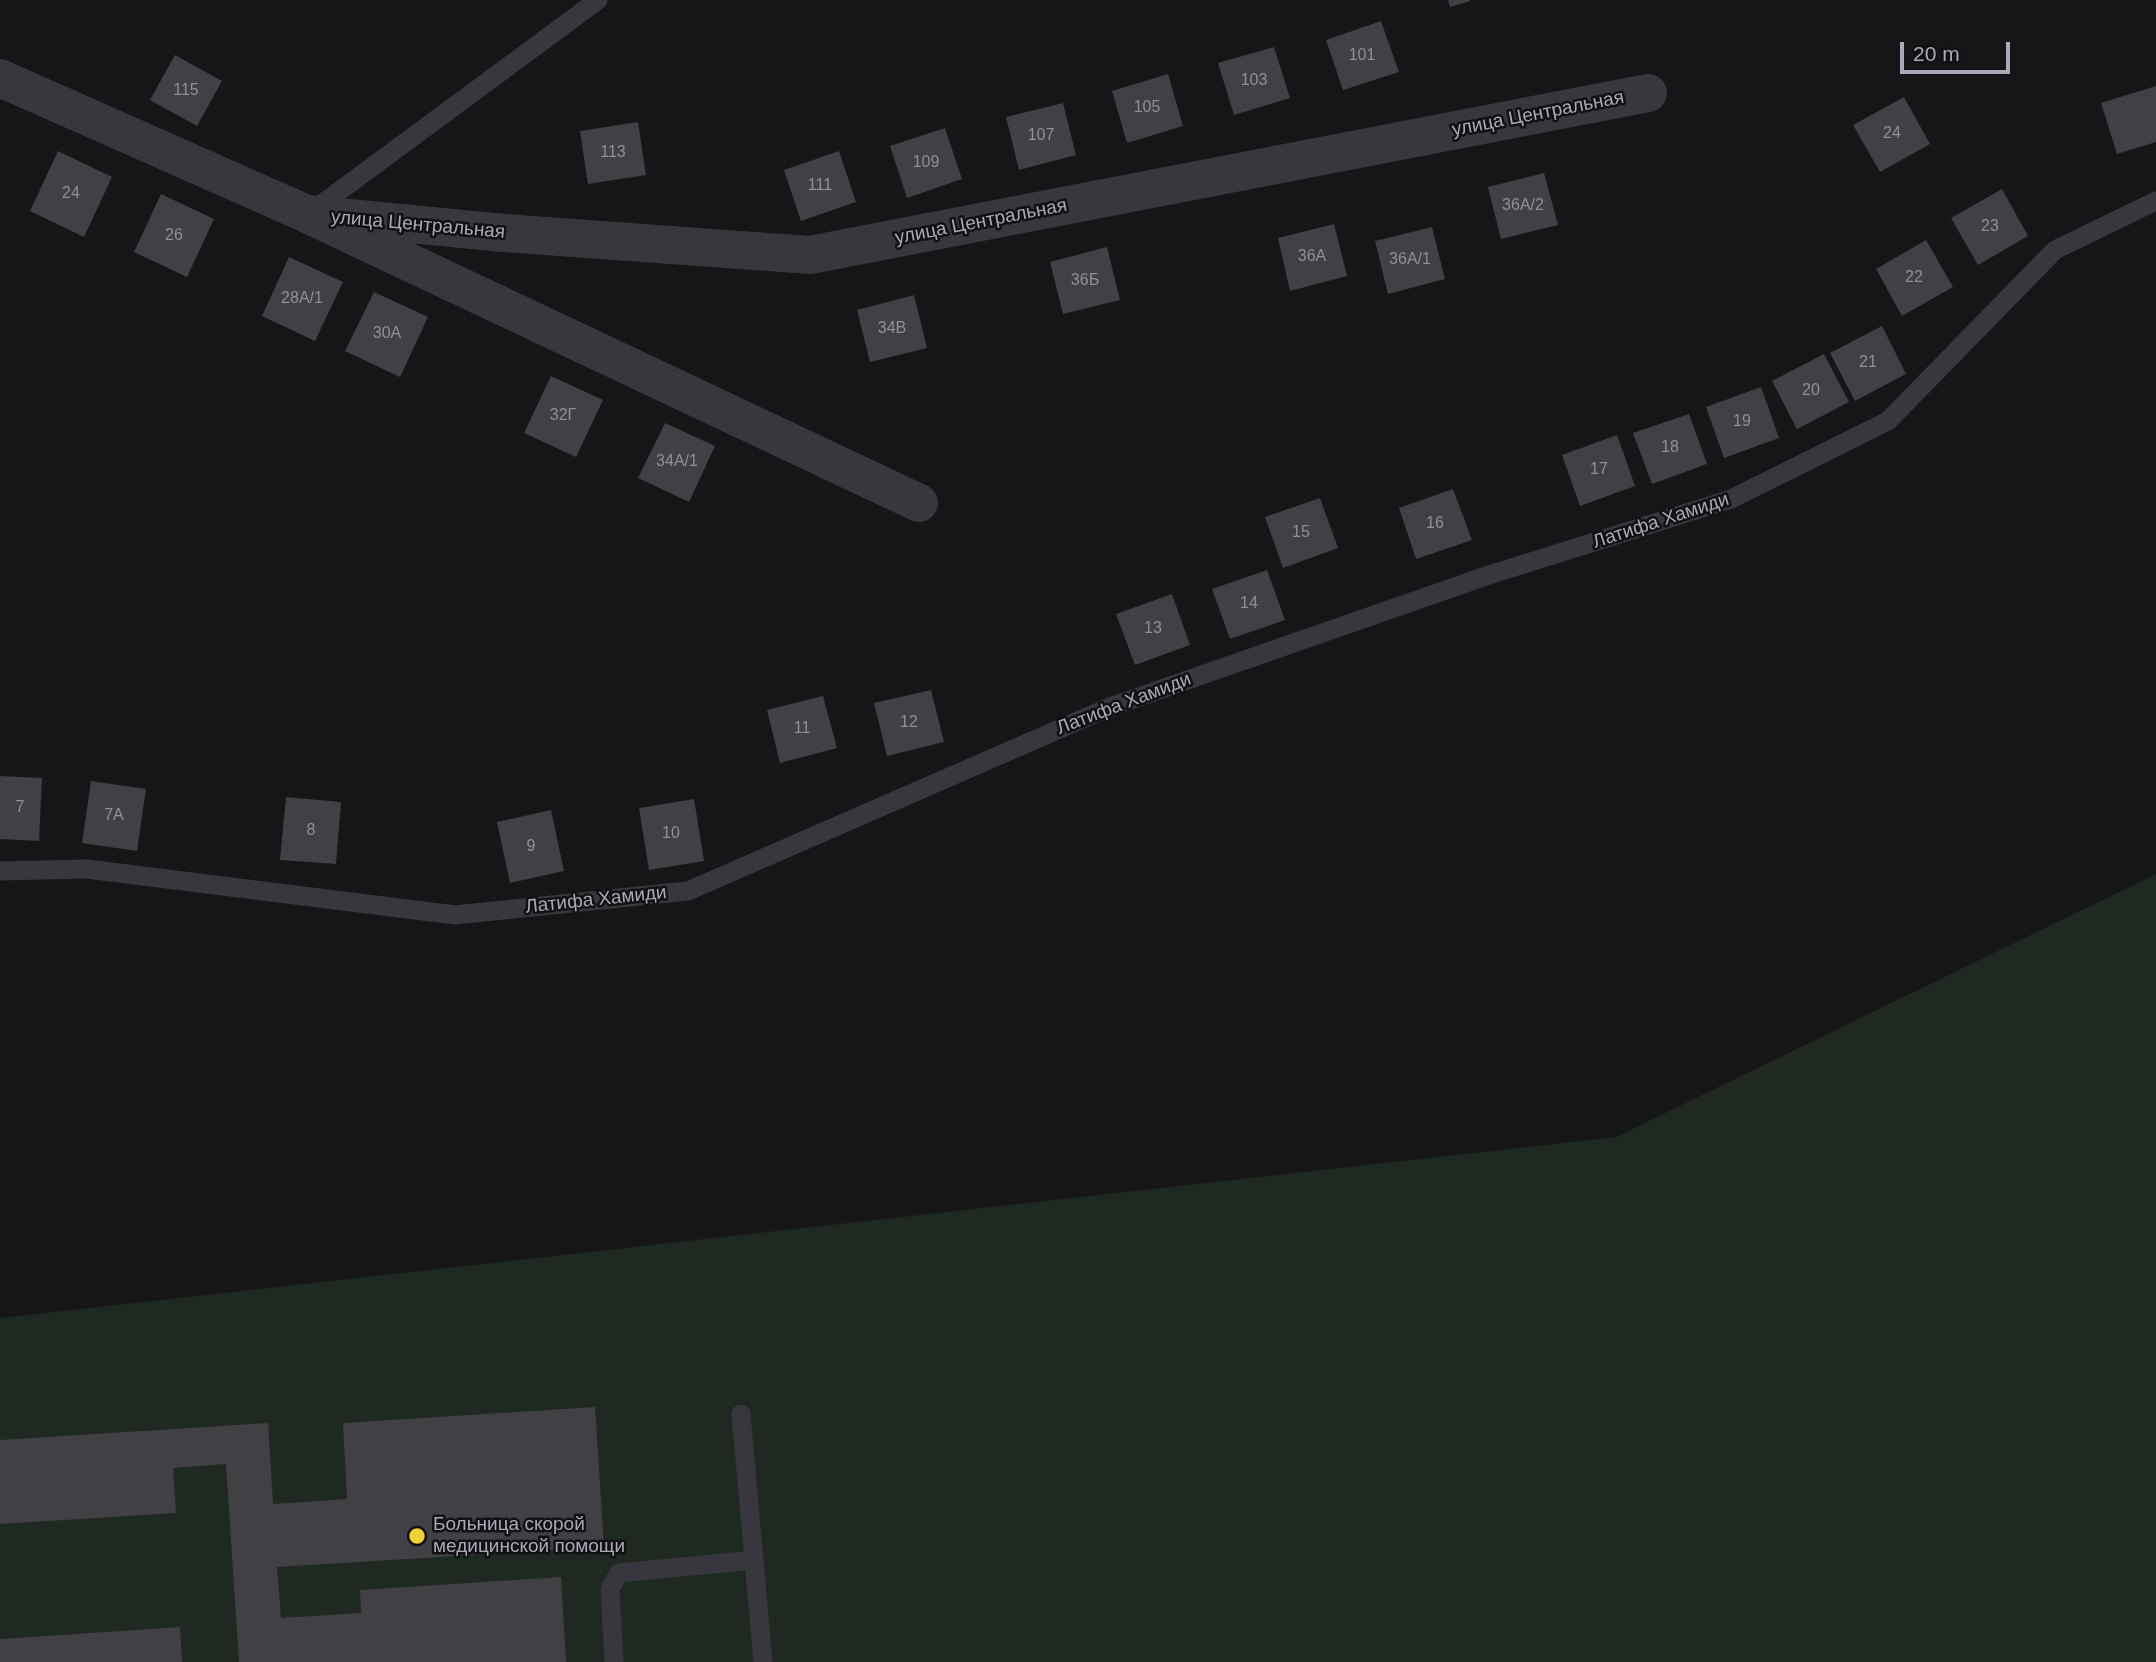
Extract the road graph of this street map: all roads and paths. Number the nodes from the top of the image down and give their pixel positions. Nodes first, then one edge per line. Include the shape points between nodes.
1 (597, 0) edge
2 (0, 78) edge
3 (1648, 93) dead end
4 (2156, 201) edge
5 (307, 214) junction
6 (919, 503) dead end
7 (0, 871) edge
8 (741, 1414) dead end
9 (754, 1560) junction
10 (614, 1662) edge
11 (763, 1662) edge

1 - 5 lane
2 - 5 street, улица Центральная
3 - 5 street, улица Центральная via 810,255
4 - 7 lane, Латифа Хамиди via 2055,250 1888,421 1731,499 1489,575 1110,707 688,891 455,915 87,869
5 - 6 street, улица Центральная
8 - 9 lane
9 - 10 lane via 619,1573 610,1589
9 - 11 lane

